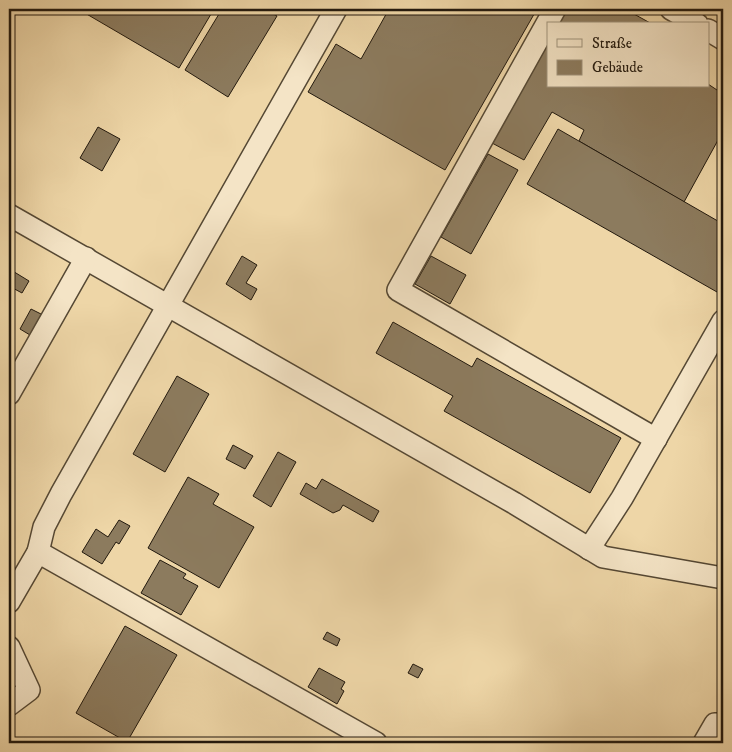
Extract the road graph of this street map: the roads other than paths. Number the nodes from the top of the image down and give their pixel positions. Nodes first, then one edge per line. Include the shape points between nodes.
1 (336, 9) edge
2 (555, 9) edge
3 (671, 9) edge
4 (548, 22) edge
5 (694, 22) edge
6 (547, 23) edge
7 (710, 31) edge
8 (723, 39) edge
9 (9, 215) edge
10 (86, 258) junction
11 (169, 305) junction
12 (723, 321) edge
13 (9, 394) edge
14 (656, 439) junction
15 (589, 549) junction
16 (38, 552) junction
17 (723, 578) edge
18 (9, 602) edge
19 (9, 647) edge
20 (9, 706) edge
21 (723, 725) edge
22 (376, 743) edge
23 (704, 743) edge

1 - 11 lane
2 - 4 lane
3 - 5 lane
6 - 14 lane via 398,290
7 - 8 lane
9 - 10 lane
10 - 11 lane
10 - 13 lane
11 - 15 lane
11 - 16 lane via 44,527
12 - 14 lane
14 - 15 lane
15 - 17 lane via 603,557
16 - 18 lane
16 - 22 lane
19 - 20 lane via 28,690
21 - 23 lane via 715,724

